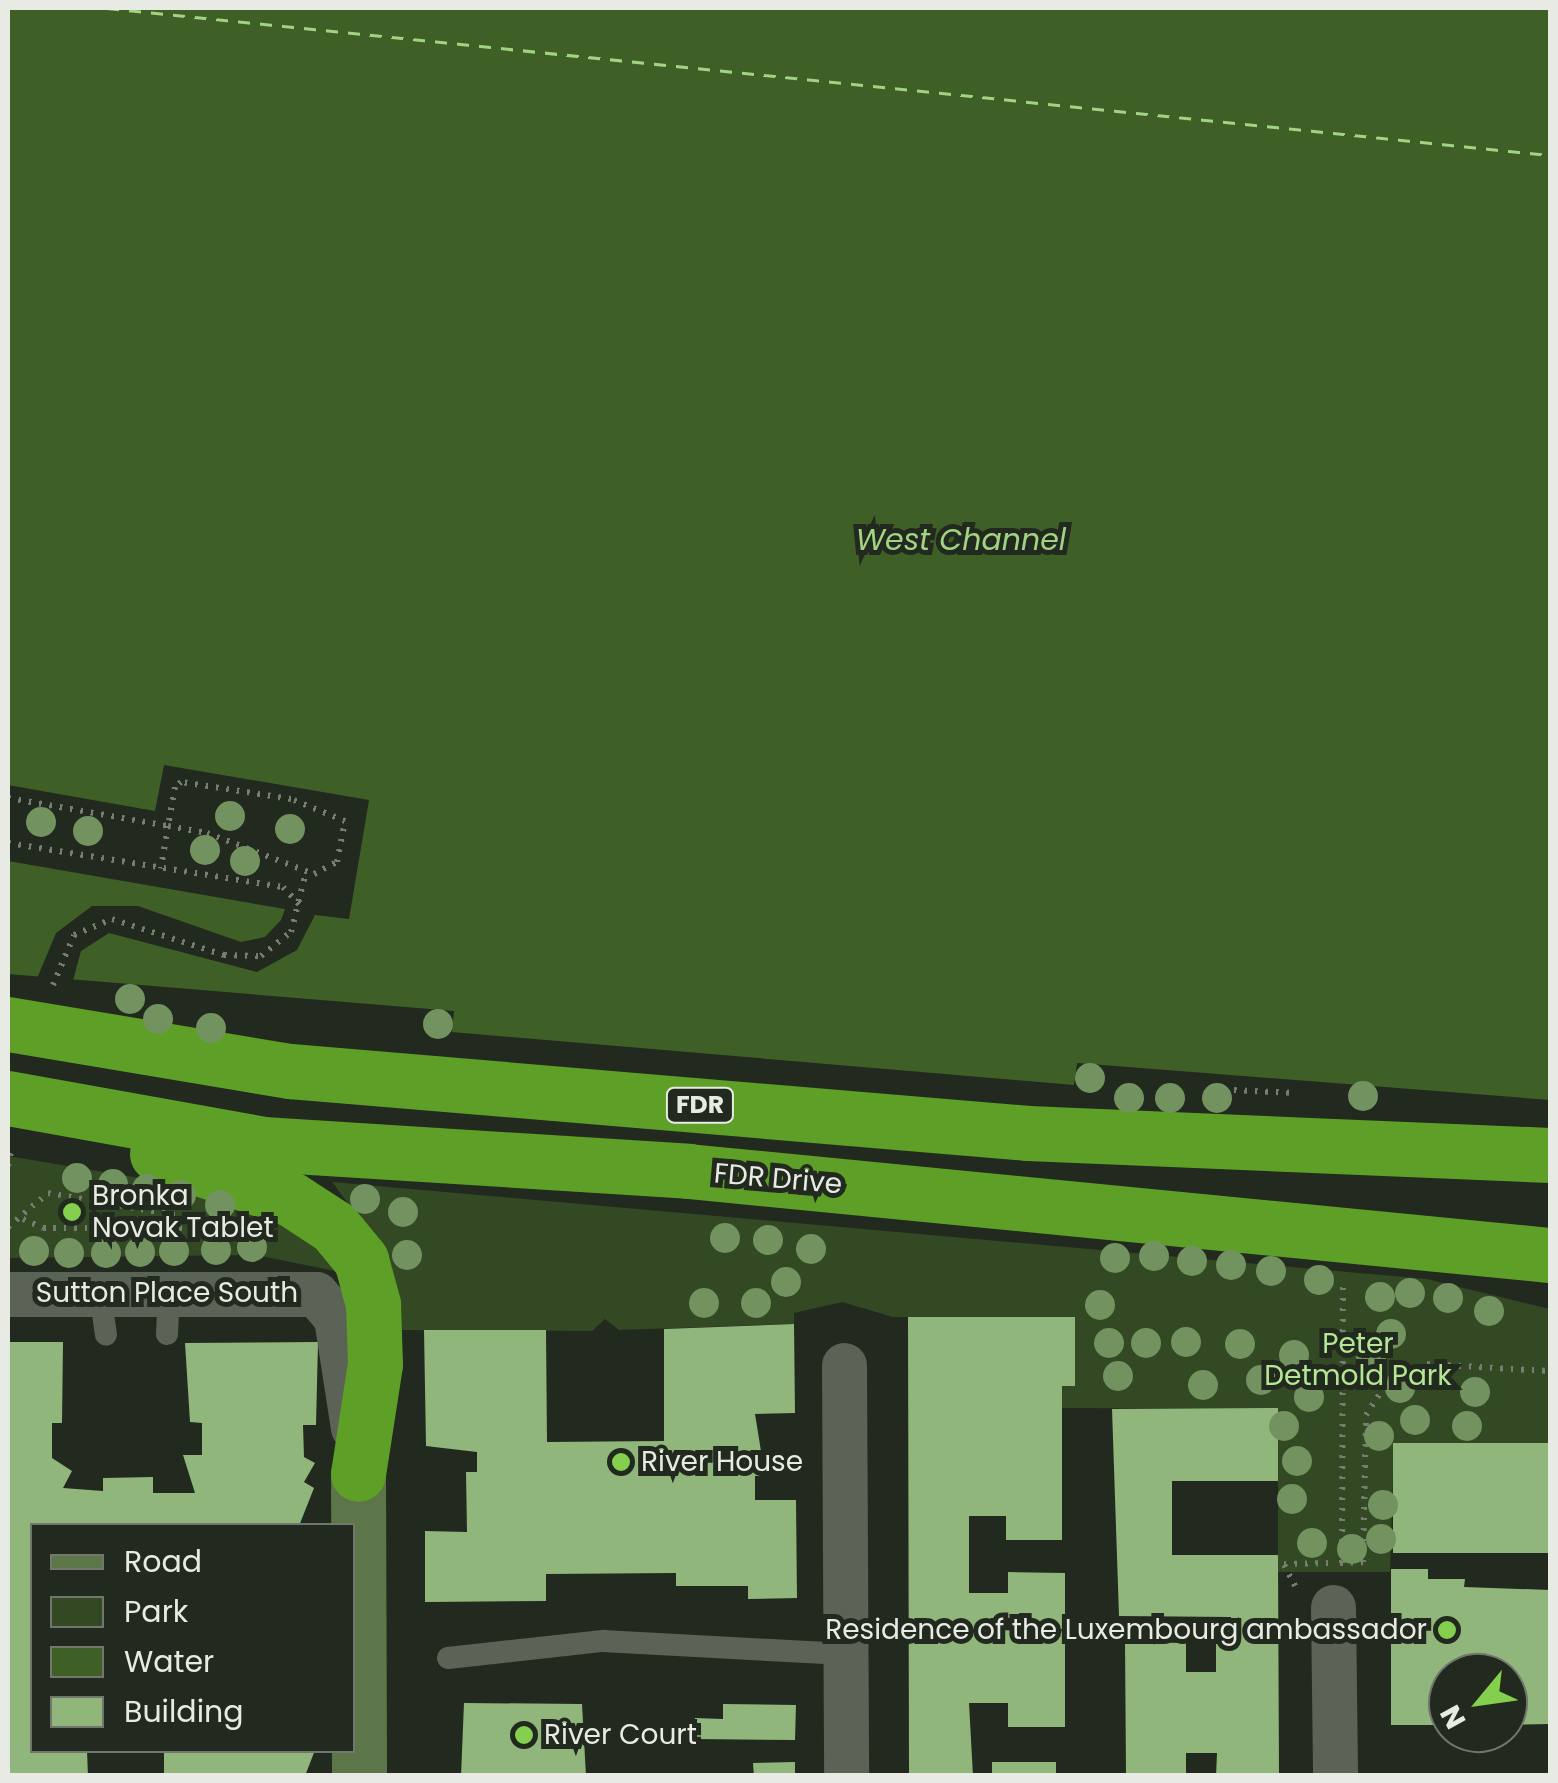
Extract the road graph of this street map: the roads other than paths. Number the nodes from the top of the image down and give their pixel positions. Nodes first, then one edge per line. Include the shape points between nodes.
1 (8, 1024) edge
2 (33, 1103) edge
3 (1396, 1151) junction
4 (1550, 1155) edge
5 (1550, 1189) edge
6 (1550, 1255) edge
7 (8, 1294) edge
8 (844, 1365) dead end
9 (358, 1474) junction
10 (1320, 1585) dead end
11 (845, 1654) junction
12 (448, 1658) dead end
13 (359, 1776) edge
14 (846, 1776) edge
15 (1335, 1776) edge

1 - 3 highway, FDR via 290,1071 1028,1133
2 - 6 highway, FDR Drive via 263,1144 688,1171
2 - 9 highway via 291,1199 350,1244 368,1278 374,1324
3 - 4 highway, FDR
3 - 5 highway
7 - 9 street, Sutton Place South via 103,1313 168,1312 296,1290 324,1299 346,1362
8 - 11 street
9 - 13 main road
10 - 15 street
11 - 12 lane via 603,1641
11 - 14 street

